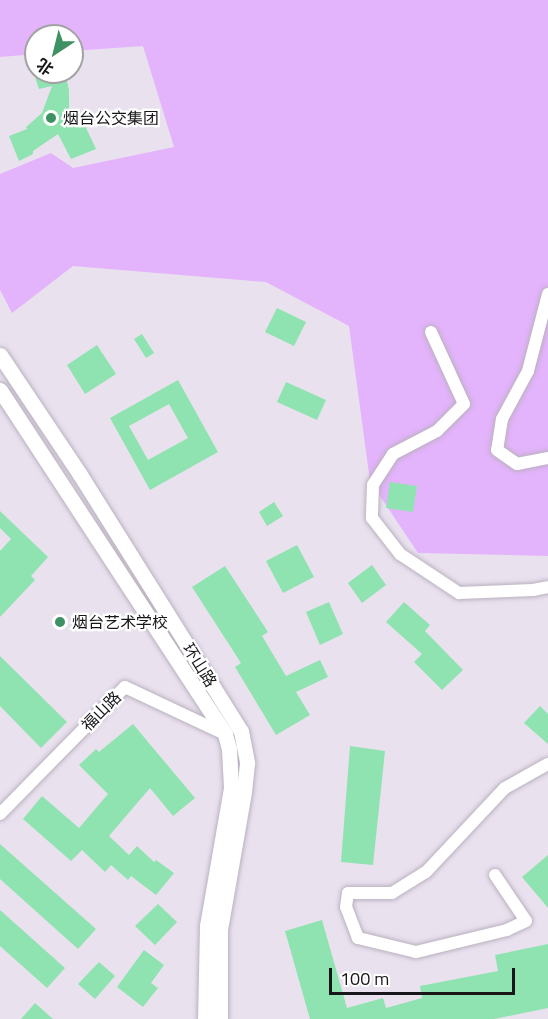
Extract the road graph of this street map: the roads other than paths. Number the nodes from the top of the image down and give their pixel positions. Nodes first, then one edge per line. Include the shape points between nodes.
1 (548, 294) edge
2 (431, 332) dead end
3 (0, 355) edge
4 (0, 390) edge
5 (548, 458) edge
6 (548, 587) edge
7 (225, 734) junction
8 (548, 764) edge
9 (0, 813) edge
10 (495, 875) dead end
11 (206, 1019) edge
12 (220, 1019) edge

1 - 5 street via 528,371 502,419 497,450 517,464
2 - 6 street via 464,404 437,431 393,454 373,485 372,518 400,554 459,593
3 - 12 main road, 环山路 via 241,731 246,763 244,792 220,930
4 - 7 main road, 环山路
7 - 9 street, 福山路 via 125,687
7 - 11 main road, 环山路 via 231,788 207,926
8 - 10 street via 504,788 426,872 392,893 348,893 346,907 358,938 416,952 507,930 526,921

